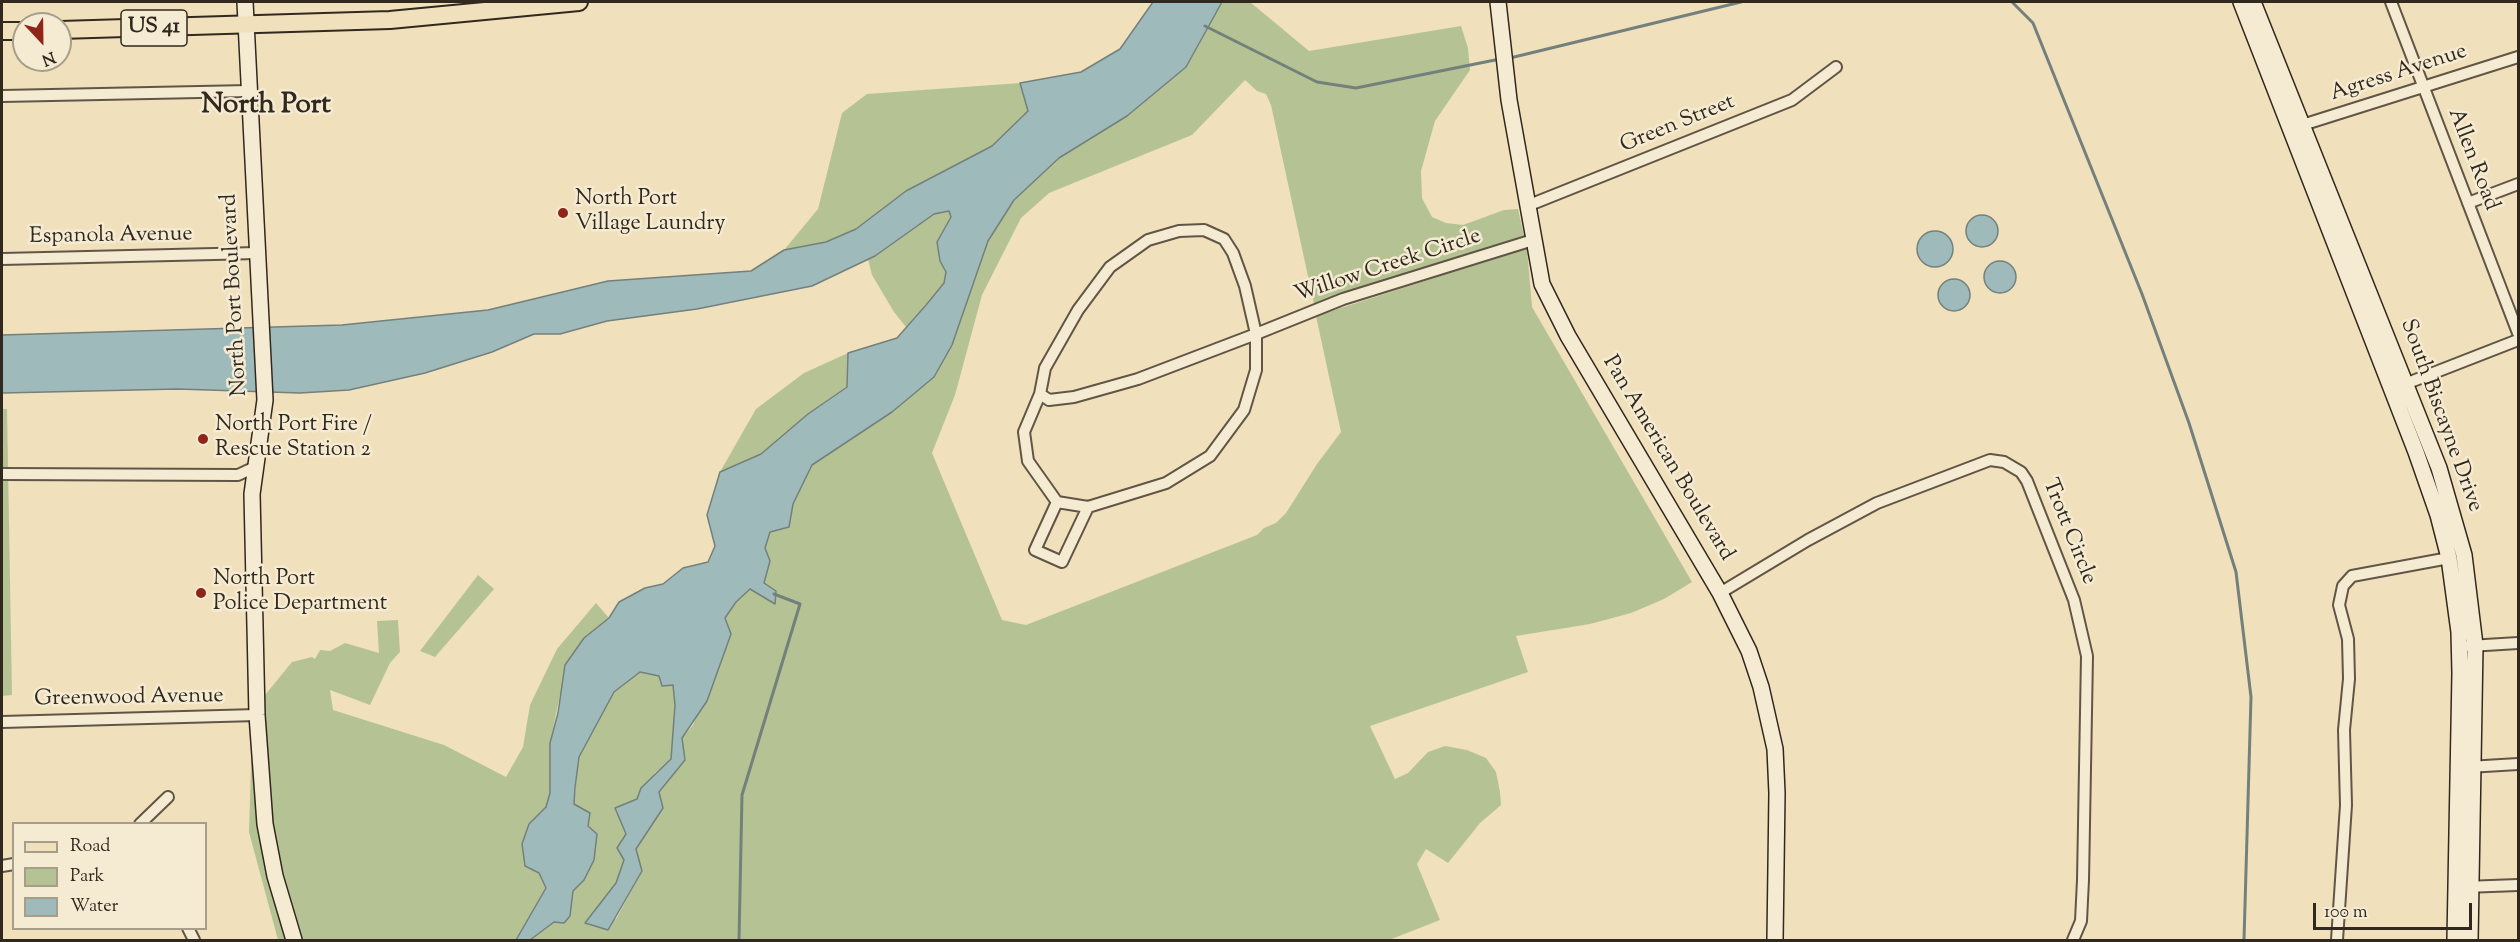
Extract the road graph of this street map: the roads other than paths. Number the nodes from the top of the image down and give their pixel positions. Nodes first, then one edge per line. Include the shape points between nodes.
1 (245, 2) edge
2 (579, 2) edge
3 (1498, 2) edge
4 (2241, 2) edge
5 (2253, 2) edge
6 (2391, 2) edge
7 (248, 26) junction
8 (72, 30) edge
9 (2518, 57) edge
10 (1836, 67) dead end
11 (2424, 87) junction
12 (249, 91) junction
13 (2, 96) edge
14 (2297, 127) junction
15 (2518, 184) edge
16 (2468, 203) junction
17 (1527, 206) junction
18 (1533, 240) junction
19 (257, 253) junction
20 (2, 259) edge
21 (2518, 333) edge
22 (1256, 334) junction
23 (2518, 340) edge
24 (2406, 384) junction
25 (2391, 389) junction
26 (1040, 394) junction
27 (255, 467) junction
28 (2, 474) edge
29 (1057, 502) junction
30 (1088, 507) junction
31 (2449, 558) junction
32 (1720, 593) junction
33 (2518, 643) edge
34 (2475, 645) junction
35 (2459, 646) junction
36 (256, 715) junction
37 (2, 722) edge
38 (2518, 764) edge
39 (2474, 766) junction
40 (2458, 767) junction
41 (168, 797) dead end
42 (142, 822) edge
43 (2518, 885) edge
44 (2463, 888) junction
45 (294, 940) edge
46 (1775, 940) edge
47 (2073, 940) edge
48 (2337, 940) edge
49 (2455, 940) edge
50 (2470, 940) edge

1 - 7 street, North Port Boulevard
2 - 7 main road, US 41 via 390,20
3 - 17 street, Pan American Boulevard
4 - 14 street, South Biscayne Drive
5 - 14 street, South Biscayne Drive
6 - 11 street, Allen Road
7 - 8 main road, US 41
7 - 12 street, North Port Boulevard
9 - 11 street, Agress Avenue
10 - 17 street, Green Street via 1792,100
11 - 14 street, Agress Avenue
11 - 16 street, Allen Road
12 - 13 street
12 - 19 street, North Port Boulevard
14 - 24 street, South Biscayne Drive
14 - 25 street, South Biscayne Drive
15 - 16 street
16 - 21 street, Allen Road
17 - 18 street, Pan American Boulevard
18 - 22 street, Willow Creek Circle via 1343,299
18 - 32 street, Pan American Boulevard via 1539,273 1554,311
19 - 20 street, Espanola Avenue
19 - 27 street, North Port Boulevard via 265,400
22 - 26 street, Willow Creek Circle via 1138,379 1074,397 1049,400
22 - 26 street via 1245,286 1224,239 1204,230 1179,231 1148,240 1110,267 1078,310 1045,368
22 - 30 street via 1256,370 1244,410 1210,456 1166,483
23 - 24 street
24 - 25 street
24 - 34 street, South Biscayne Drive via 2457,527 2469,581
25 - 31 street, South Biscayne Drive via 2432,495
26 - 29 street via 1024,432 1028,461
27 - 28 street via 238,475
27 - 36 street, North Port Boulevard via 251,526
29 - 30 street
29 - 30 street via 1035,550 1062,562
31 - 35 street, South Biscayne Drive
31 - 48 street via 2352,576 2343,586 2339,605 2348,639 2349,679
32 - 46 street, Pan American Boulevard via 1749,651 1775,749
32 - 47 street, Trott Circle via 1877,503 1990,460 2004,462 2021,472 2028,481 2074,600 2087,656 2083,890 2081,921
33 - 34 street
34 - 35 street
34 - 39 street, South Biscayne Drive
35 - 40 street, South Biscayne Drive
36 - 37 street, Greenwood Avenue
36 - 45 street, North Port Boulevard via 265,824
38 - 39 street
39 - 40 street
39 - 44 street, South Biscayne Drive
40 - 44 street, South Biscayne Drive
41 - 42 street
43 - 44 street
44 - 49 street, South Biscayne Drive
44 - 50 street, South Biscayne Drive

